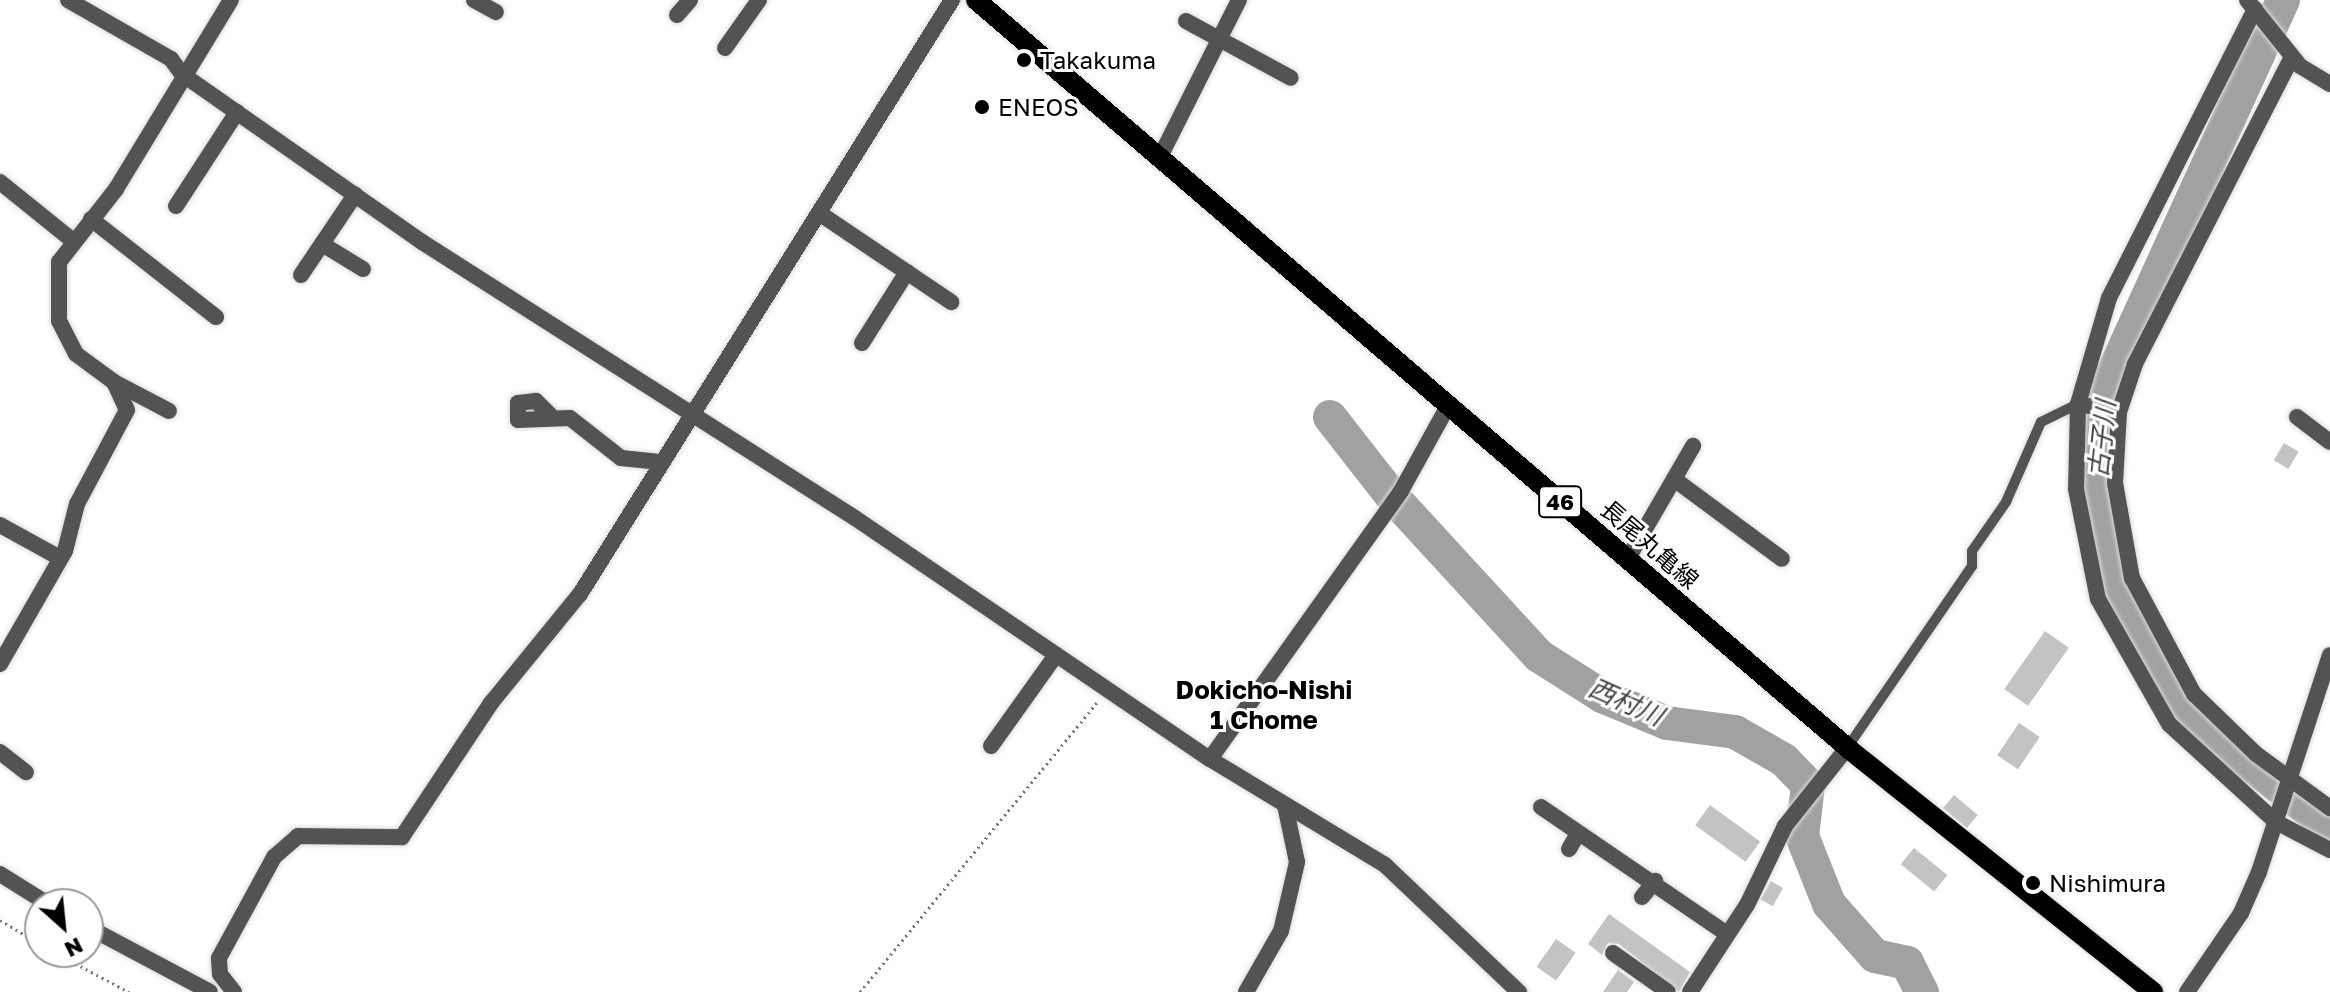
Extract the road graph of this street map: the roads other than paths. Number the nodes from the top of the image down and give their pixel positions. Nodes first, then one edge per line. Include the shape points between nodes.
1 (68, 0) edge
2 (231, 0) edge
3 (474, 0) edge
4 (690, 0) edge
5 (759, 0) edge
6 (952, 0) edge
7 (976, 0) edge
8 (1239, 0) edge
9 (2253, 7) edge
10 (496, 12) dead end
11 (677, 15) dead end
12 (1186, 21) dead end
13 (1218, 38) junction
14 (725, 48) dead end
15 (2290, 55) junction
16 (182, 74) junction
17 (1291, 78) dead end
18 (2330, 84) edge
19 (237, 112) junction
20 (1160, 157) junction
21 (0, 182) edge
22 (355, 195) junction
23 (176, 206) dead end
24 (822, 215) junction
25 (91, 219) junction
26 (73, 241) junction
27 (322, 244) junction
28 (363, 269) dead end
29 (907, 272) junction
30 (301, 275) dead end
31 (951, 302) dead end
32 (216, 317) dead end
33 (862, 343) dead end
34 (114, 382) junction
35 (2081, 405) junction
36 (1448, 406) junction
37 (169, 411) dead end
38 (2119, 412) junction
39 (690, 413) junction
40 (550, 415) dead end
41 (2297, 417) dead end
42 (2330, 442) edge
43 (1693, 446) dead end
44 (660, 462) junction
45 (1674, 479) junction
46 (0, 525) edge
47 (60, 558) junction
48 (1782, 559) dead end
49 (1627, 560) junction
50 (1056, 655) junction
51 (2330, 655) edge
52 (0, 664) edge
53 (991, 746) dead end
54 (1847, 748) junction
55 (0, 752) edge
56 (1210, 759) junction
57 (26, 772) dead end
58 (2289, 783) junction
59 (1285, 805) junction
60 (1541, 807) dead end
61 (2330, 808) edge
62 (2278, 819) junction
63 (2330, 850) edge
64 (0, 874) edge
65 (1655, 881) junction
66 (24, 889) edge
67 (1642, 897) dead end
68 (1727, 934) junction
69 (104, 936) edge
70 (1613, 953) dead end
71 (210, 992) edge
72 (234, 992) edge
73 (1246, 992) edge
74 (1519, 992) edge
75 (1668, 992) edge
76 (1690, 992) edge
77 (2153, 992) edge
78 (2187, 992) edge

1 - 16 street via 171,59
2 - 16 street
3 - 10 street
4 - 11 street
5 - 14 street
6 - 24 street
7 - 20 main road, 長尾丸亀線 / 46
8 - 13 street
9 - 15 street
9 - 35 street via 2109,298
12 - 13 street
13 - 17 street
13 - 20 street
15 - 18 street
15 - 38 street via 2157,314
16 - 19 street
16 - 25 street
19 - 22 street
19 - 23 street
20 - 36 main road, 長尾丸亀線 / 46
21 - 26 street
22 - 27 street
22 - 39 street
24 - 29 street
24 - 39 street
25 - 26 street
25 - 32 street
26 - 34 street via 54,288 59,321 76,354
27 - 28 street
27 - 30 street
29 - 31 street
29 - 33 street
34 - 37 street
34 - 47 street via 127,410 77,504
35 - 38 street
35 - 54 lane via 2041,422 2006,502 1972,551 1972,566
35 - 62 street via 2081,538 2110,623 2169,724
36 - 49 main road, 長尾丸亀線 / 46
36 - 56 street via 1401,491
38 - 58 street via 2117,508 2145,608 2194,694
39 - 44 street
39 - 50 street
40 - 44 street via 570,418 621,458
41 - 42 street
43 - 45 street
44 - 72 street via 580,594 491,703 402,837 298,836 274,857 219,958 220,974
45 - 48 street
45 - 49 street
46 - 47 street
47 - 52 street
49 - 54 main road, 長尾丸亀線 / 46
50 - 53 street
50 - 56 street
51 - 58 street
54 - 68 street via 1804,801
54 - 77 main road, 長尾丸亀線 / 46
55 - 57 street
56 - 59 street
58 - 61 street
58 - 62 street
59 - 73 street via 1297,862 1281,931
59 - 74 street via 1385,865
60 - 65 street via 1573,842
62 - 63 street
62 - 78 street via 2241,913
64 - 66 street
65 - 67 street
65 - 68 street
68 - 76 street
69 - 71 street
70 - 75 street

